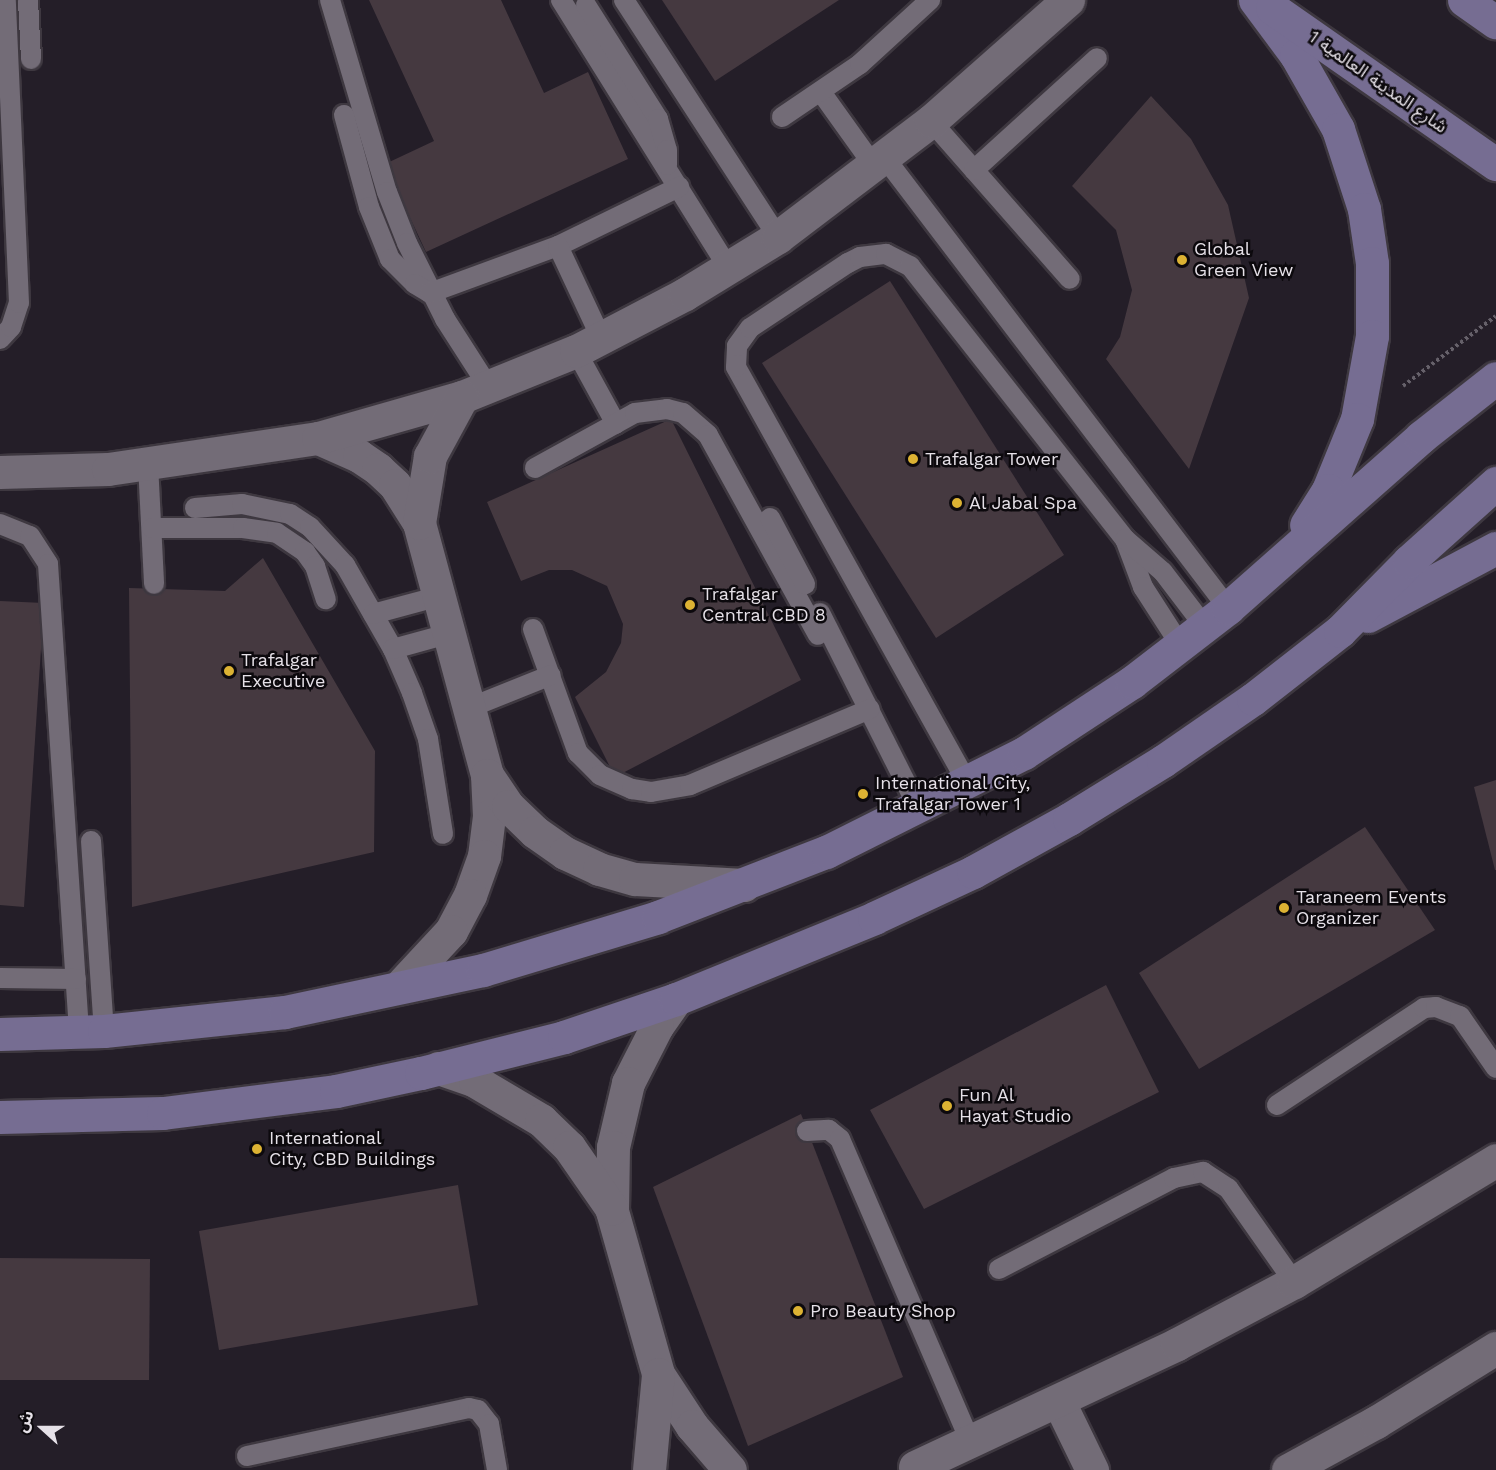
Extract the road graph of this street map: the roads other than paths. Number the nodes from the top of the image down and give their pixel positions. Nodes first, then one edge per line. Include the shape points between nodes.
1 (6, 0) edge
2 (28, 0) edge
3 (330, 0) edge
4 (561, 0) edge
5 (624, 0) edge
6 (930, 0) edge
7 (1068, 0) edge
8 (1255, 0) edge
9 (1260, 0) edge
10 (1464, 0) edge
11 (586, 5) dead end
12 (1496, 22) edge
13 (1096, 58) dead end
14 (31, 59) dead end
15 (821, 92) junction
16 (344, 116) dead end
17 (782, 117) dead end
18 (931, 121) junction
19 (880, 162) junction
20 (1496, 164) edge
21 (666, 168) junction
22 (974, 170) junction
23 (679, 187) junction
24 (778, 237) junction
25 (558, 246) junction
26 (728, 267) junction
27 (1070, 279) dead end
28 (430, 292) junction
29 (0, 339) edge
30 (588, 345) junction
31 (1496, 378) edge
32 (475, 391) junction
33 (616, 424) junction
34 (318, 438) junction
35 (148, 464) junction
36 (535, 468) dead end
37 (0, 472) edge
38 (1496, 483) edge
39 (195, 508) dead end
40 (770, 518) dead end
41 (419, 523) junction
42 (0, 524) edge
43 (152, 528) junction
44 (1125, 539) junction
45 (1496, 548) edge
46 (1283, 563) junction
47 (154, 584) dead end
48 (436, 597) junction
49 (326, 599) dead end
50 (373, 614) junction
51 (1205, 627) junction
52 (533, 629) dead end
53 (1340, 632) junction
54 (448, 634) junction
55 (818, 635) dead end
56 (393, 649) junction
57 (551, 675) junction
58 (469, 708) junction
59 (870, 709) junction
60 (487, 775) junction
61 (968, 784) junction
62 (919, 809) junction
63 (443, 834) dead end
64 (91, 841) dead end
65 (744, 885) junction
66 (0, 978) edge
67 (76, 979) junction
68 (399, 987) junction
69 (676, 999) junction
70 (92, 1032) junction
71 (0, 1034) edge
72 (438, 1068) junction
73 (1496, 1068) edge
74 (1277, 1105) dead end
75 (0, 1118) edge
76 (807, 1131) dead end
77 (1496, 1160) edge
78 (612, 1211) junction
79 (999, 1269) dead end
80 (1294, 1282) junction
81 (1496, 1348) edge
82 (658, 1374) junction
83 (1059, 1402) junction
84 (969, 1439) junction
85 (247, 1456) dead end
86 (915, 1467) dead end
87 (497, 1470) edge
88 (649, 1470) edge
89 (730, 1470) edge
90 (1092, 1470) edge
91 (1288, 1470) edge

1 - 29 lane via 19,303 11,327
2 - 14 lane
3 - 28 lane via 387,192
4 - 21 lane
5 - 24 lane
6 - 15 lane via 890,39
7 - 18 street
8 - 46 street via 1296,56 1338,129 1364,209 1374,293 1367,377 1357,419 1328,490
9 - 20 street, شارع المدينة العالمية 1
10 - 12 street
11 - 21 lane via 658,119 667,150
13 - 22 lane
15 - 17 lane
15 - 19 lane
16 - 28 lane via 369,207 390,259 415,284
18 - 19 street
18 - 22 lane
19 - 24 street
19 - 51 lane
21 - 23 lane
22 - 27 lane
23 - 25 lane
23 - 26 lane
24 - 26 street
25 - 28 lane
25 - 30 lane
26 - 30 street
28 - 32 lane
30 - 32 street
30 - 33 lane
31 - 46 street via 1412,445
32 - 34 street
32 - 41 street via 430,456
33 - 36 lane
33 - 55 lane via 635,413 667,409 697,423
34 - 35 street
34 - 41 street via 378,469 395,485
35 - 37 street
35 - 43 lane
38 - 53 street via 1409,561
39 - 50 lane via 242,504 290,514 328,544
40 - 59 lane
41 - 48 street
42 - 67 lane via 30,536 48,564
43 - 47 lane
43 - 49 lane via 243,528 277,533 310,559
44 - 51 lane via 1163,572
44 - 51 lane via 1143,586
44 - 61 lane via 910,266 899,259 886,254 860,257 743,336 735,357 740,377
45 - 53 street
46 - 51 street
48 - 50 lane
48 - 54 street
50 - 56 lane
51 - 61 street via 1078,719
52 - 57 lane
53 - 69 street via 1172,755 1060,824 973,872 874,918
54 - 56 lane
54 - 58 street
56 - 63 lane via 428,739
57 - 58 lane
57 - 59 lane via 578,753 586,764 615,784 651,792 690,785
58 - 60 street
59 - 62 lane
60 - 65 street via 508,806 535,832 565,853 599,869 635,879
60 - 68 street via 489,816 483,856 470,895 451,932
61 - 62 street
62 - 65 street
64 - 70 lane
65 - 68 street via 571,945
66 - 67 lane
67 - 70 lane
68 - 70 street via 285,1012
69 - 72 street via 564,1037
69 - 78 street via 657,1026 628,1083 613,1146
70 - 71 street
72 - 75 street via 336,1091 249,1104 163,1113
72 - 78 street via 475,1080 541,1120 575,1154
73 - 74 lane via 1460,1016 1442,1008 1424,1008
76 - 84 lane via 829,1130 840,1139
77 - 80 street
78 - 82 street
79 - 80 lane via 1174,1178 1203,1172 1228,1188
80 - 83 street
81 - 91 street via 1376,1422
82 - 88 street
82 - 89 street via 692,1426
83 - 84 street
83 - 90 street
84 - 86 street
85 - 87 lane via 469,1408 478,1410 489,1424

